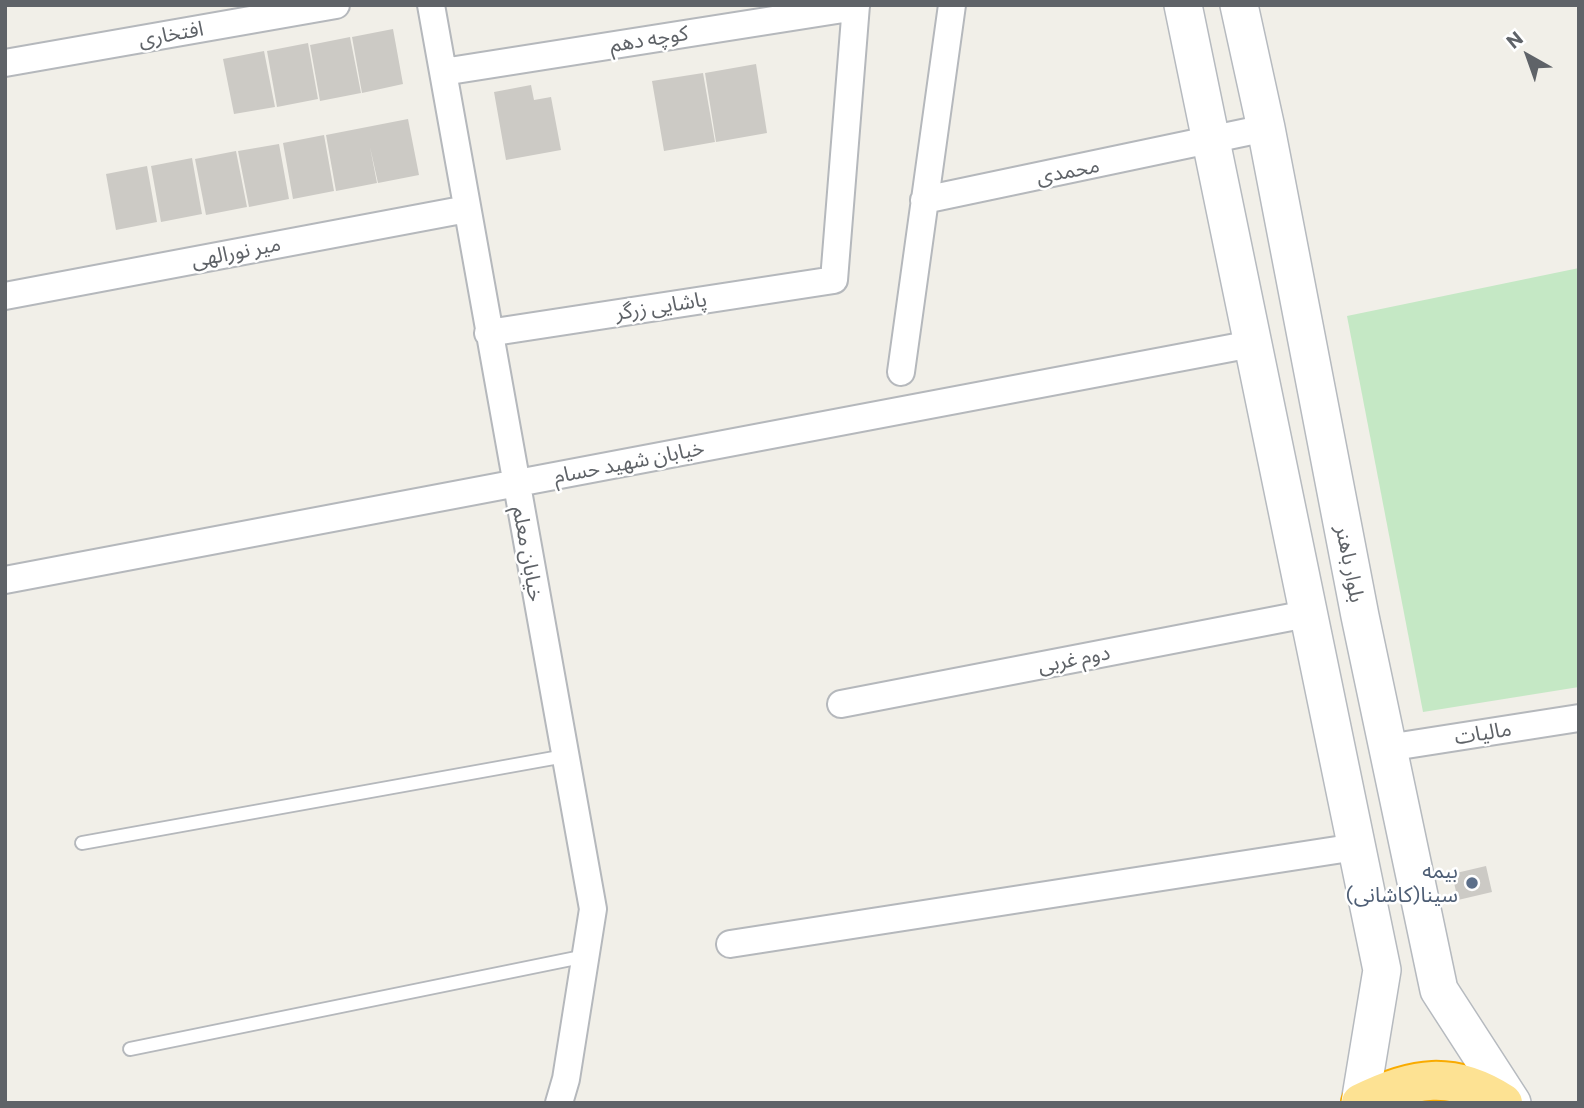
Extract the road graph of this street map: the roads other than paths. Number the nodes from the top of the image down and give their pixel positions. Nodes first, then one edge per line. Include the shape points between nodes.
1 (336, 5) edge
2 (431, 5) edge
3 (952, 5) edge
4 (1183, 5) edge
5 (1239, 5) edge
6 (856, 6) edge
7 (5, 63) edge
8 (443, 72) junction
9 (1266, 128) junction
10 (1211, 142) junction
11 (924, 200) junction
12 (467, 209) junction
13 (5, 296) edge
14 (488, 332) junction
15 (1252, 344) junction
16 (901, 372) dead end
17 (515, 484) junction
18 (5, 580) edge
19 (1307, 614) junction
20 (841, 704) dead end
21 (1579, 718) edge
22 (1387, 748) junction
23 (565, 756) junction
24 (82, 844) dead end
25 (1356, 847) junction
26 (730, 944) dead end
27 (586, 956) junction
28 (130, 1049) dead end
29 (559, 1103) edge
30 (1360, 1103) edge
31 (1503, 1103) edge
32 (1512, 1103) edge

1 - 7 street, افتخاری
2 - 8 street, خیابان معلم
3 - 11 street
4 - 10 street
5 - 9 street, بلوار باهنر
6 - 8 street, کوچه دهم
6 - 14 street, پاشایی زرگر via 834,280
8 - 12 street, خیابان معلم
9 - 10 street, محمدی
9 - 22 street, بلوار باهنر
10 - 11 street, محمدی
10 - 15 street
11 - 16 street
12 - 13 street, میر نورالهی
12 - 14 street, خیابان معلم
14 - 17 street, خیابان معلم
15 - 17 street, خیابان شهید حسام
15 - 19 street
17 - 18 street, خیابان شهید حسام
17 - 23 street, خیابان معلم
19 - 20 street, دوم غربی
19 - 25 street
21 - 22 street, مالیات
22 - 32 street, بلوار باهنر via 1439,990
23 - 24 lane
23 - 27 street, خیابان معلم via 593,909
25 - 26 street
25 - 30 street via 1382,970
27 - 28 lane
27 - 29 street, خیابان معلم
30 - 31 highway via 1398,1085 1441,1080 1483,1090

